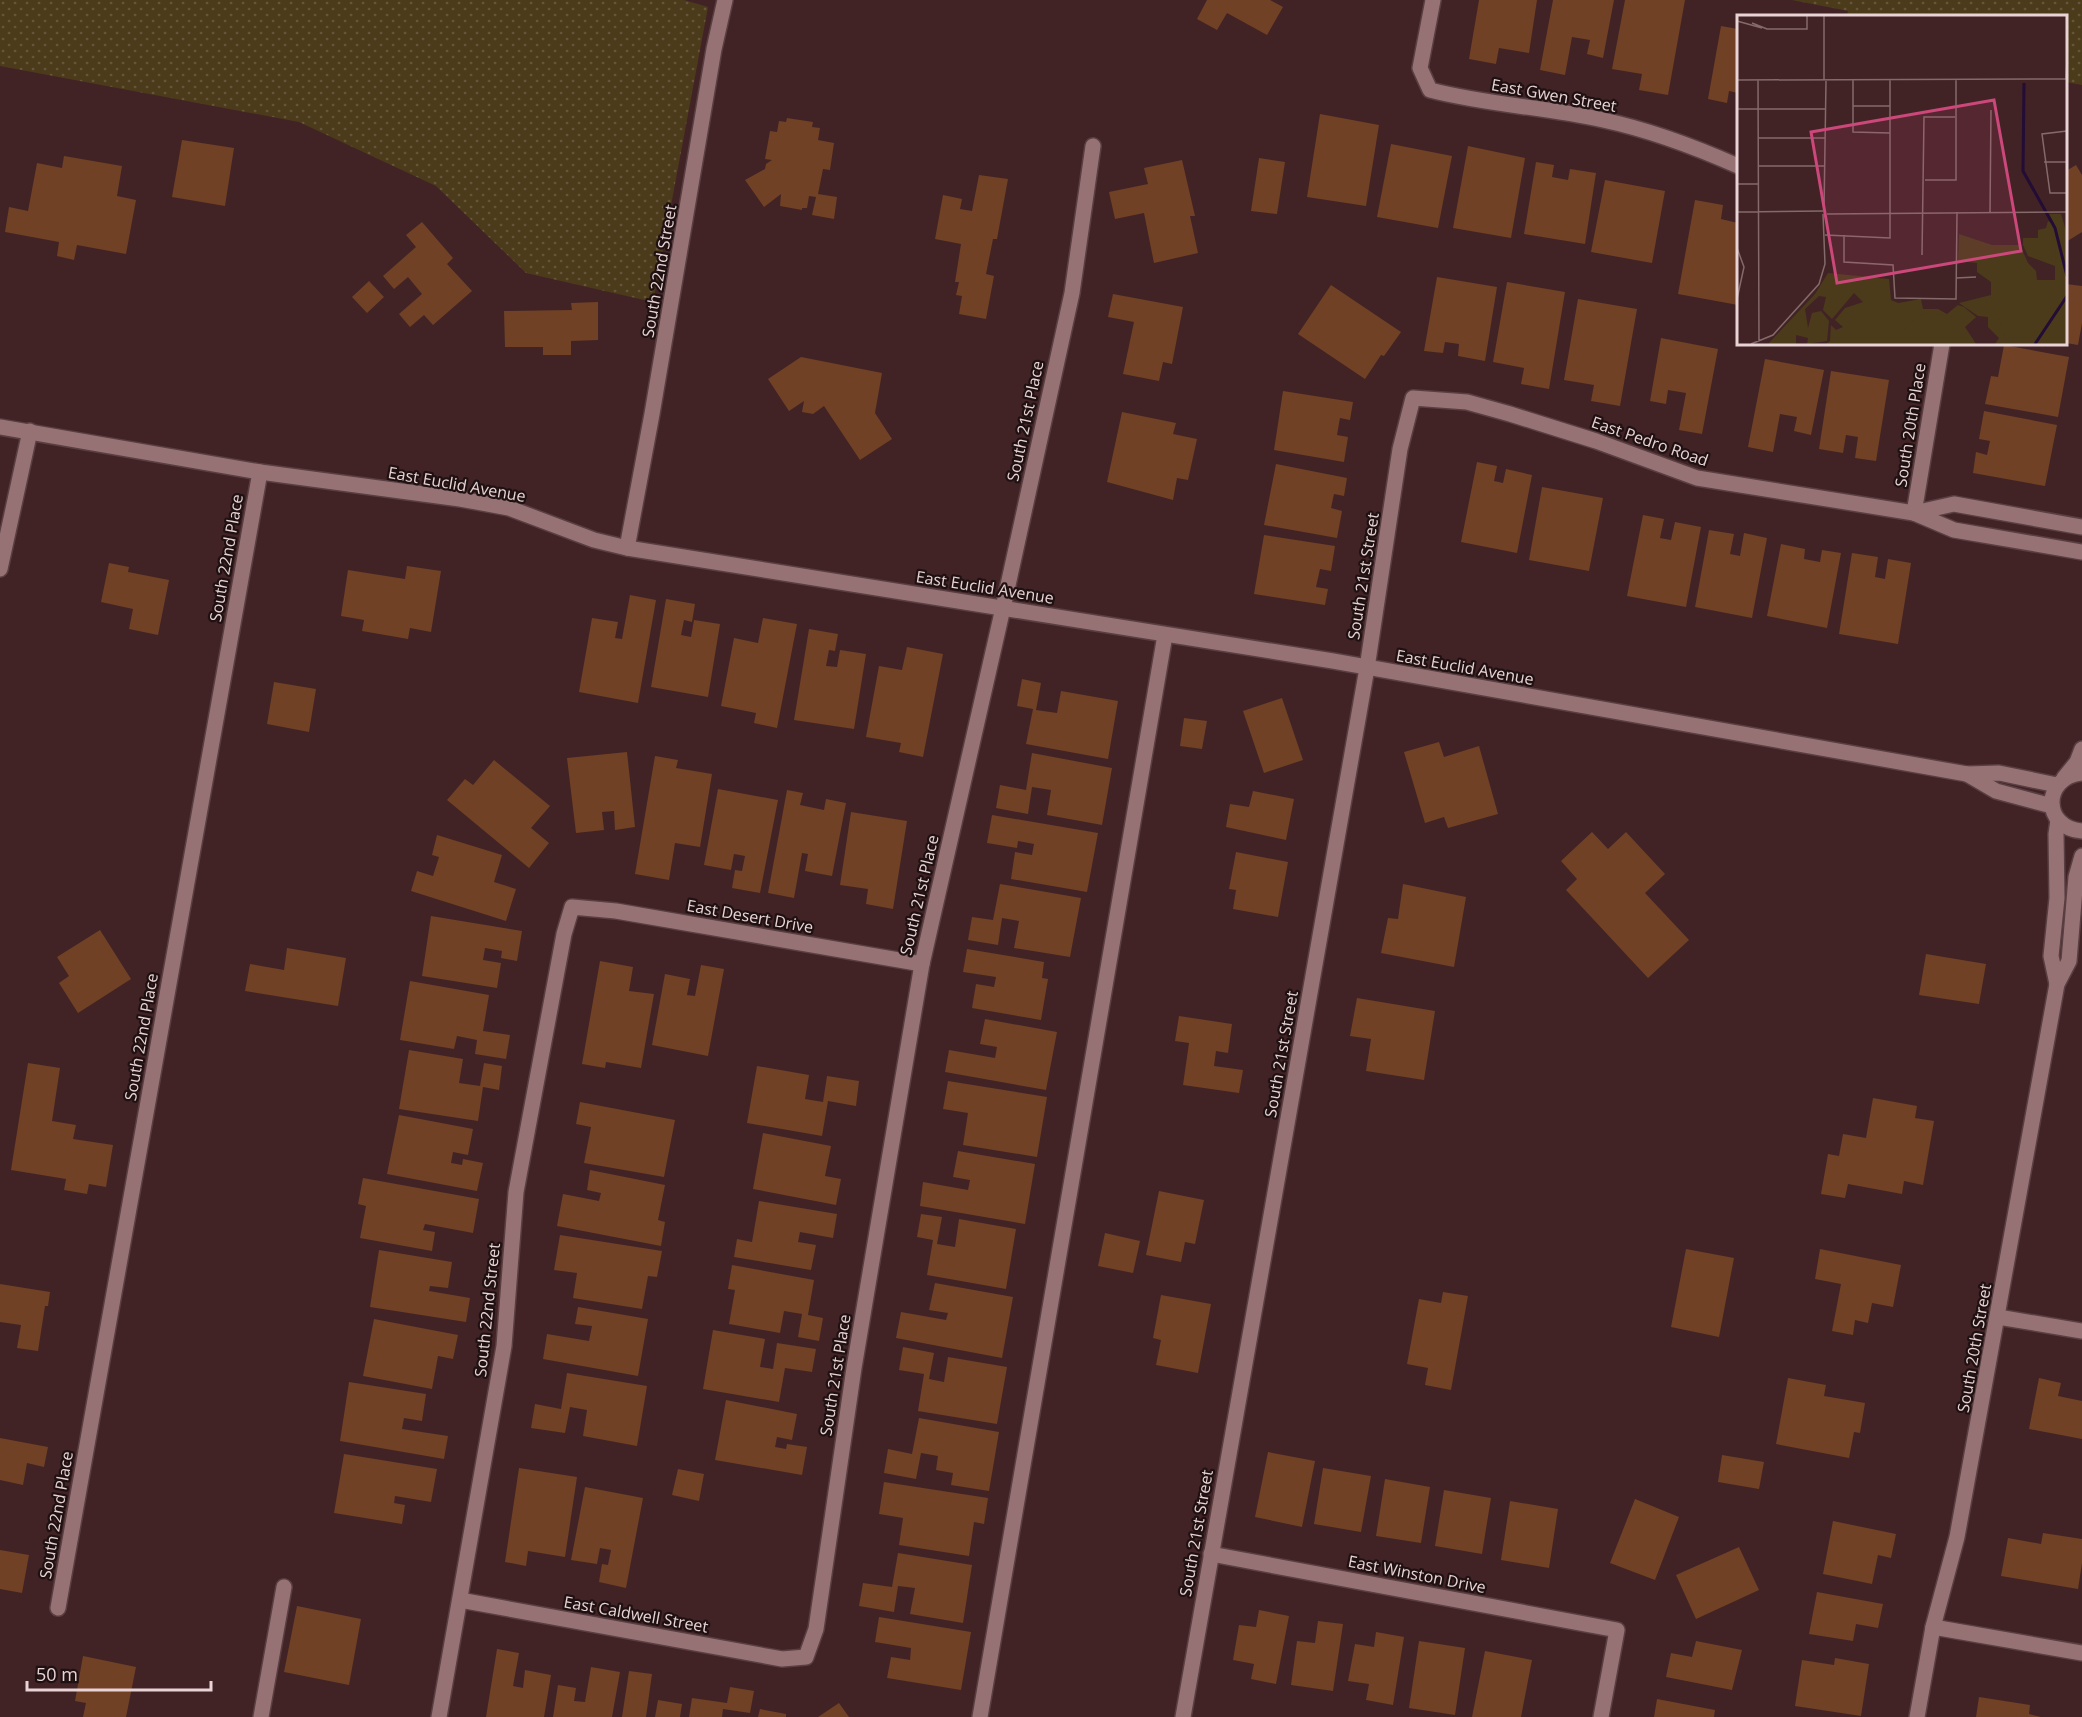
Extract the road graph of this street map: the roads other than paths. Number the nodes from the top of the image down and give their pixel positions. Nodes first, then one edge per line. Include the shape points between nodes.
1 (725, 0) edge
2 (1433, 0) edge
3 (1093, 147) dead end
4 (1737, 166) edge
5 (1942, 345) edge
6 (1413, 398) joint
7 (0, 427) edge
8 (30, 432) junction
9 (260, 472) junction
10 (1914, 513) junction
11 (2082, 527) edge
12 (627, 548) junction
13 (2082, 552) edge
14 (0, 569) edge
15 (1003, 608) junction
16 (1165, 635) junction
17 (1367, 668) junction
18 (2082, 749) edge
19 (2082, 773) edge
20 (1967, 774) junction
21 (2061, 782) junction
22 (2055, 813) junction
23 (2082, 831) edge
24 (2082, 856) edge
25 (572, 907) joint
26 (922, 964) junction
27 (2057, 984) junction
28 (1998, 1317) junction
29 (2082, 1331) edge
30 (1211, 1554) junction
31 (284, 1587) dead end
32 (460, 1600) junction
33 (58, 1608) dead end
34 (1933, 1627) junction
35 (2082, 1653) edge
36 (806, 1657) joint
37 (261, 1717) edge
38 (439, 1717) edge
39 (980, 1717) edge
40 (1183, 1717) edge
41 (1601, 1717) edge
42 (1917, 1717) edge

1 - 12 street, South 22nd Street
2 - 4 street, East Gwen Street via 1420,68 1430,90 1603,120 1691,145
3 - 15 street, South 21st Place via 1072,292
5 - 10 street, South 20th Place
6 - 10 street, East Pedro Road via 1467,402 1489,408 1697,478
6 - 17 street, South 21st Street via 1400,449
7 - 8 street, East Euclid Avenue
8 - 9 street, East Euclid Avenue
8 - 14 street
9 - 12 street, East Euclid Avenue via 509,508 594,540
9 - 33 street, South 22nd Place
10 - 11 street, East Pedro Road via 1954,504
10 - 13 street, East Pedro Road via 1954,530
12 - 15 street, East Euclid Avenue
15 - 16 street, East Euclid Avenue
15 - 26 street, South 21st Place
16 - 17 street, East Euclid Avenue
16 - 39 street
17 - 20 street, East Euclid Avenue
17 - 30 street, South 21st Street
18 - 21 street
19 - 21 street
20 - 21 street, East Euclid Avenue via 1999,773
20 - 22 street, East Euclid Avenue via 1996,791
21 - 22 street, South 20th Street via 2052,799
22 - 23 street, East Euclid Avenue via 2072,830
22 - 27 street, South 20th Street via 2057,898 2051,956
24 - 27 street, South 20th Street via 2076,877 2068,961
25 - 26 street, East Desert Drive via 616,911
25 - 32 street, South 22nd Street via 516,1192 504,1346
26 - 36 street, South 21st Place via 854,1368 816,1629
27 - 28 street, South 20th Street
28 - 29 street
28 - 34 street, South 20th Street via 1957,1537
30 - 40 street, South 21st Street
30 - 41 street, East Winston Drive via 1617,1630
31 - 37 street
32 - 36 street, East Caldwell Street via 782,1659
32 - 38 street, South 22nd Street
34 - 35 street
34 - 42 street, South 20th Street

